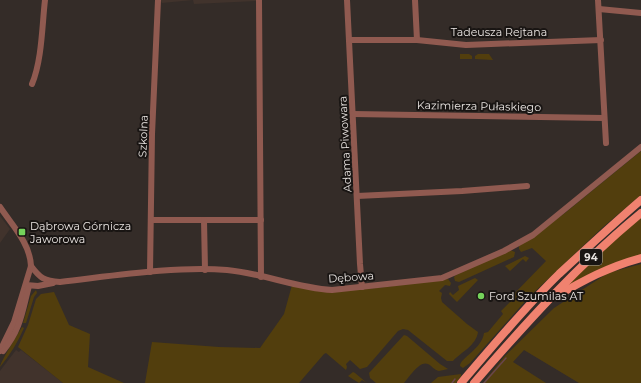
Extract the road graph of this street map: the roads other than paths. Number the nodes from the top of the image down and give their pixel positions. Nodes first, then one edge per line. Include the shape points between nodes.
1 (46, 0) edge
2 (158, 0) edge
3 (259, 0) edge
4 (347, 0) edge
5 (415, 0) edge
6 (598, 0) edge
7 (599, 9) junction
8 (641, 13) edge
9 (349, 40) junction
10 (417, 40) junction
11 (600, 40) junction
12 (32, 84) dead end
13 (353, 114) junction
14 (604, 118) junction
15 (606, 143) dead end
16 (641, 147) edge
17 (527, 186) dead end
18 (357, 196) junction
19 (641, 200) edge
20 (0, 207) edge
21 (641, 213) edge
22 (151, 220) junction
23 (204, 220) junction
24 (261, 220) junction
25 (641, 258) edge
26 (31, 266) junction
27 (205, 270) junction
28 (150, 272) junction
29 (261, 277) junction
30 (60, 282) junction
31 (27, 285) junction
32 (362, 287) junction
33 (544, 304) junction
34 (0, 352) edge
35 (0, 356) edge
36 (461, 383) edge
37 (474, 383) edge

1 - 12 street
2 - 22 street, Szkolna
3 - 24 street
4 - 9 street, Adama Piwowara
5 - 10 street
6 - 7 street
7 - 8 street
7 - 11 street
9 - 10 street, Tadeusza Rejtana
9 - 13 street, Adama Piwowara
10 - 11 street, Tadeusza Rejtana via 466,45
11 - 14 street
13 - 14 street, Kazimierza Pułaskiego
13 - 18 street, Adama Piwowara
14 - 15 street
16 - 32 street, Dębowa via 540,229 514,246 442,278
17 - 18 street
18 - 32 street, Adama Piwowara
19 - 36 main road, 94 via 559,274
20 - 26 street via 27,247
21 - 33 main road, 94
22 - 23 street
22 - 28 street, Szkolna
23 - 24 street
23 - 27 street
24 - 29 street
25 - 33 main road via 599,272
26 - 30 street, Dębowa via 40,277
26 - 31 street
27 - 28 street, Dębowa
27 - 29 street, Dębowa via 232,271
28 - 30 street, Dębowa
29 - 32 street, Dębowa via 323,289
30 - 31 street
31 - 34 street
31 - 35 street via 20,324
33 - 37 main road, 94

